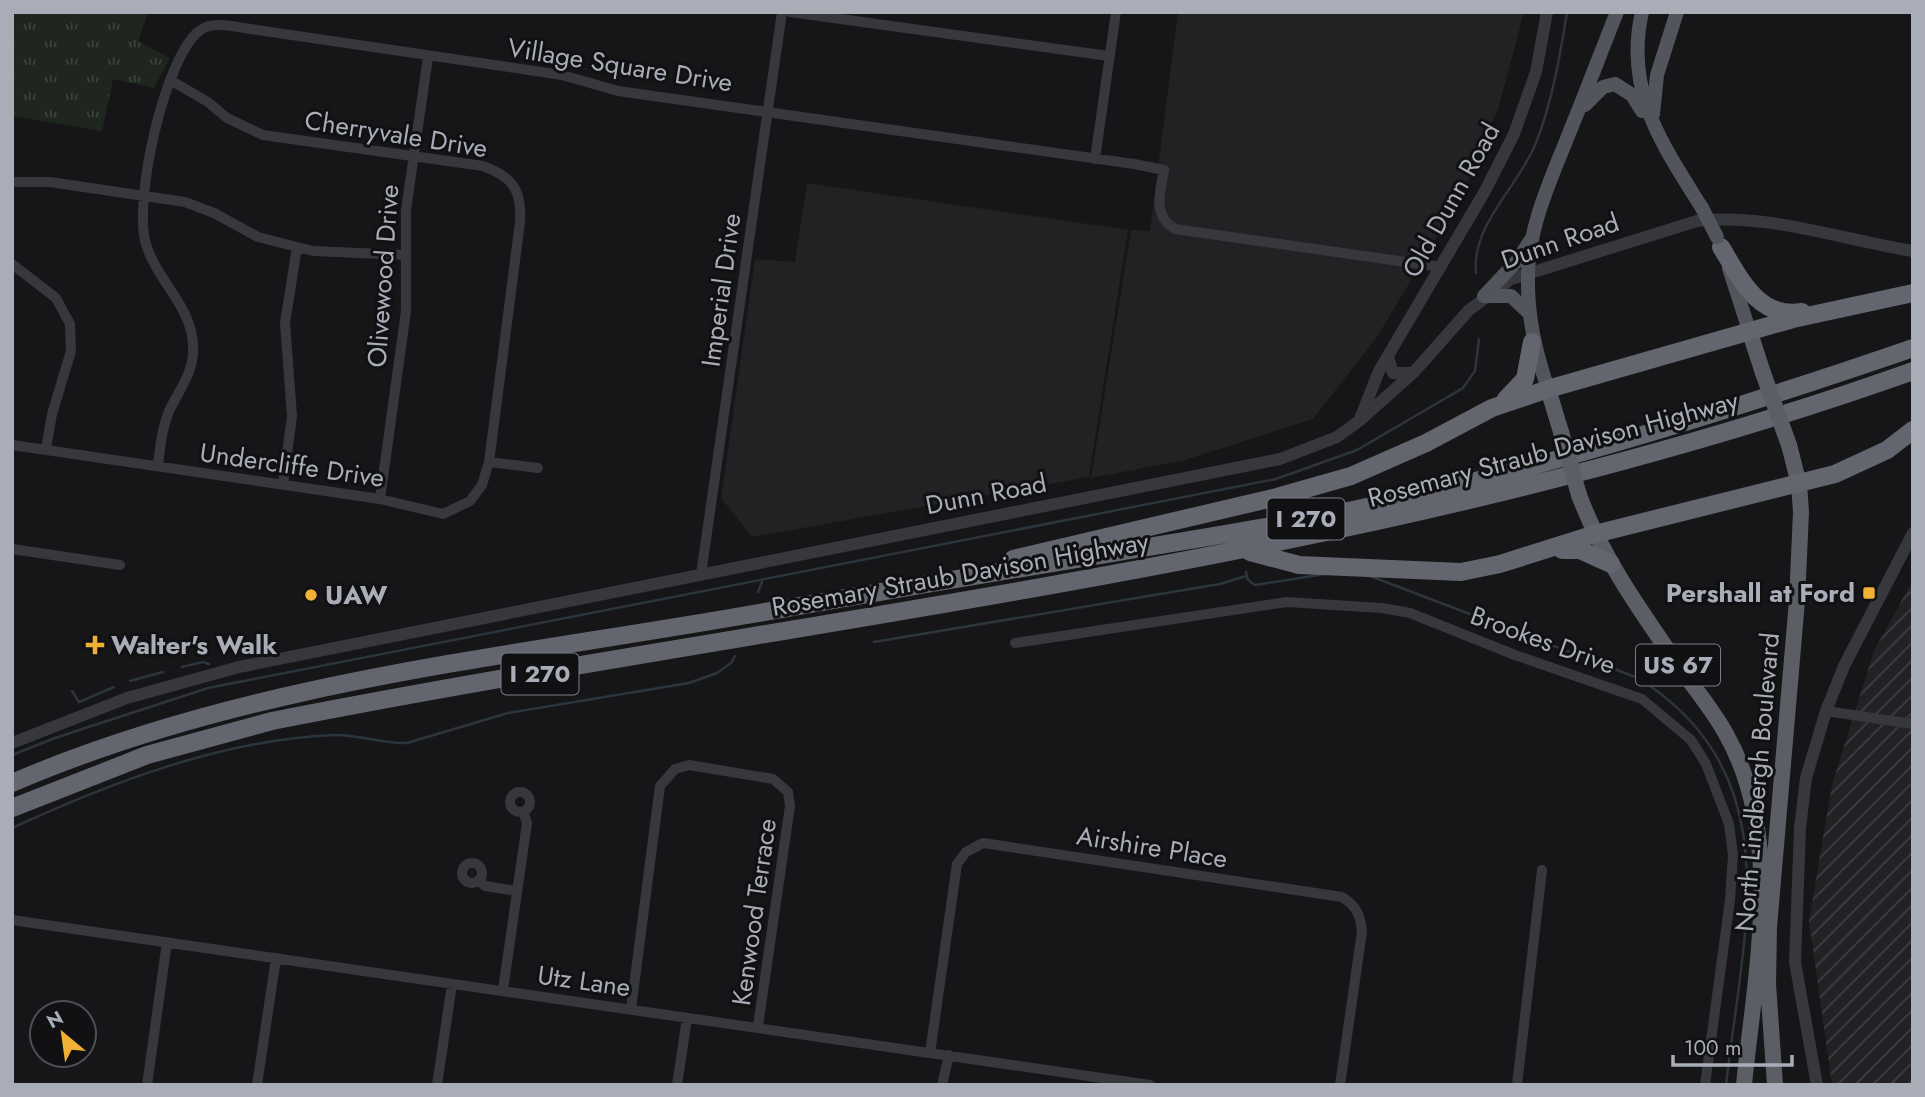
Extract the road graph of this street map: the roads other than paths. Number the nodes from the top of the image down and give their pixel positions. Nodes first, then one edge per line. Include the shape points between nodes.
1 (782, 12) edge
2 (790, 12) edge
3 (1116, 12) edge
4 (1547, 12) edge
5 (1617, 12) edge
6 (1642, 12) edge
7 (1677, 12) edge
8 (1109, 56) junction
9 (428, 57) junction
10 (170, 80) junction
11 (768, 110) junction
12 (1578, 113) junction
13 (1658, 136) junction
14 (415, 157) junction
15 (1095, 159) junction
16 (12, 182) edge
17 (145, 196) junction
18 (1532, 237) junction
19 (1719, 242) junction
20 (297, 247) junction
21 (1913, 251) edge
22 (405, 255) junction
23 (12, 264) edge
24 (1441, 267) junction
25 (1528, 272) junction
26 (1913, 293) edge
27 (1484, 296) junction
28 (1850, 305) junction
29 (1529, 313) junction
30 (1750, 333) junction
31 (1532, 342) junction
32 (1913, 348) edge
33 (1388, 357) junction
34 (1379, 371) junction
35 (1913, 371) edge
36 (1414, 372) junction
37 (1548, 388) junction
38 (1387, 398) junction
39 (1518, 399) junction
40 (1497, 406) junction
41 (1359, 421) junction
42 (1913, 430) edge
43 (12, 444) edge
44 (46, 449) junction
45 (489, 462) junction
46 (158, 466) junction
47 (538, 468) dead end
48 (283, 484) junction
49 (1799, 484) junction
50 (380, 499) junction
51 (1913, 533) edge
52 (1595, 534) junction
53 (12, 549) edge
54 (1245, 551) junction
55 (1534, 553) junction
56 (1611, 564) junction
57 (120, 565) dead end
58 (701, 574) junction
59 (911, 586) junction
60 (1015, 643) dead end
61 (1826, 711) junction
62 (1913, 724) edge
63 (12, 743) edge
64 (12, 783) edge
65 (12, 808) edge
66 (523, 812) dead end
67 (1542, 870) dead end
68 (480, 881) dead end
69 (516, 891) junction
70 (12, 920) edge
71 (167, 942) junction
72 (276, 958) junction
73 (452, 984) junction
74 (503, 990) junction
75 (631, 1009) junction
76 (687, 1018) junction
77 (758, 1026) junction
78 (930, 1053) junction
79 (949, 1055) junction
80 (1103, 1081) edge
81 (147, 1085) edge
82 (257, 1085) edge
83 (438, 1085) edge
84 (677, 1085) edge
85 (942, 1085) edge
86 (1150, 1085) edge
87 (1340, 1085) edge
88 (1517, 1085) edge
89 (1705, 1085) edge
90 (1744, 1085) edge
91 (1775, 1085) edge
92 (1817, 1085) edge

1 - 11 street, Imperial Drive
2 - 8 street
3 - 8 street
4 - 24 street, Old Dunn Road via 1536,72 1514,134
5 - 12 main road, North Lindbergh Boulevard / US 67
6 - 13 main road, North Lindbergh Boulevard via 1636,55 1646,110
7 - 13 main road via 1653,95
8 - 15 street
9 - 10 street, Village Square Drive via 208,26 194,36
9 - 11 street, Village Square Drive
9 - 14 street, Olivewood Drive
10 - 14 street, Cherryvale Drive via 227,118 263,135
10 - 17 street, Village Square Drive via 160,105
11 - 15 street, Village Square Drive
11 - 58 street, Imperial Drive
12 - 13 main road via 1603,87 1615,84 1632,95
12 - 18 main road, North Lindbergh Boulevard / US 67
13 - 19 main road, North Lindbergh Boulevard, bridge
14 - 22 street, Olivewood Drive via 407,199
14 - 45 street, Cherryvale Drive via 496,171 518,194 520,222
15 - 24 street, Village Square Drive via 1164,170 1158,210 1175,229
16 - 17 street via 50,182
17 - 20 street via 199,206 258,237
17 - 46 street, Village Square Drive via 146,243 187,318 193,340 191,370 164,425
18 - 25 main road, North Lindbergh Boulevard / US 67
18 - 27 main road via 1517,261
19 - 28 highway via 1747,290 1770,307 1796,313
19 - 30 main road, North Lindbergh Boulevard
20 - 22 street via 335,254
20 - 48 street via 285,323 292,416
21 - 25 street, Dunn Road via 1723,218 1684,225
22 - 50 street, Olivewood Drive via 406,311
23 - 44 street via 56,298 70,324 71,351
24 - 33 street, Old Dunn Road
25 - 27 street, Dunn Road
25 - 29 main road, North Lindbergh Boulevard / US 67
26 - 28 highway
27 - 29 main road via 1511,296
27 - 36 street, Dunn Road
28 - 30 highway
29 - 31 main road, North Lindbergh Boulevard / US 67
30 - 37 highway
30 - 49 highway, North Lindbergh Boulevard, bridge
31 - 37 main road, North Lindbergh Boulevard / US 67
31 - 39 highway via 1532,382
31 - 40 highway via 1525,379
32 - 59 highway, Rosemary Straub Davison Highway / I 270 via 1695,419 1414,496 1286,523
33 - 34 street, Old Dunn Road
33 - 36 street via 1393,373
34 - 38 street via 1380,392
34 - 41 street, Old Dunn Road
35 - 54 highway, Rosemary Straub Davison Highway / I 270 via 1709,439 1597,470
36 - 38 street, Dunn Road
37 - 39 highway
37 - 52 highway, North Lindbergh Boulevard / US 67, bridge
38 - 41 street, Dunn Road
39 - 40 highway
40 - 59 highway via 1351,476
41 - 58 street, Dunn Road via 1315,447 1263,464
42 - 49 highway via 1861,464
43 - 44 street, Undercliffe Drive
44 - 46 street, Undercliffe Drive
45 - 47 street
45 - 50 street, Undercliffe Drive via 476,494 452,511 432,512
46 - 48 street, Undercliffe Drive
48 - 50 street, Undercliffe Drive
49 - 52 highway
49 - 91 highway, North Lindbergh Boulevard via 1797,601 1769,927
51 - 61 street via 1872,608
52 - 55 highway
52 - 56 highway, North Lindbergh Boulevard / US 67
53 - 57 street
54 - 55 highway via 1299,565 1450,572
54 - 65 highway, Rosemary Straub Davison Highway / I 270 via 272,721 147,755
55 - 56 highway via 1580,550
56 - 90 highway, North Lindbergh Boulevard / US 67 via 1726,734 1752,799 1759,834 1760,882
58 - 63 street, Dunn Road via 201,676 88,712
59 - 64 highway, Rosemary Straub Davison Highway / I 270 via 256,702 130,737
60 - 89 street, Brookes Drive via 1287,602 1382,608 1410,613 1642,699 1690,740 1706,764 1729,824 1733,855 1730,900
61 - 62 street
61 - 92 street via 1806,778 1794,938 1797,982
66 - 69 street via 527,824
67 - 88 street
68 - 69 street
69 - 74 street
70 - 71 street, Utz Lane
71 - 72 street, Utz Lane
71 - 81 street
72 - 73 street, Utz Lane
72 - 82 street
73 - 74 street, Utz Lane
73 - 83 street
74 - 75 street, Utz Lane
75 - 76 street, Utz Lane
75 - 77 street, Kenwood Terrace via 660,786 675,769 689,765 773,779 788,792 790,806
76 - 77 street, Utz Lane
76 - 84 street
77 - 78 street, Utz Lane
78 - 79 street, Utz Lane
78 - 87 street, Airshire Place via 957,864 966,852 983,843 1342,897 1353,904 1362,931
79 - 80 street, Utz Lane
79 - 85 street
80 - 86 street, Utz Lane

